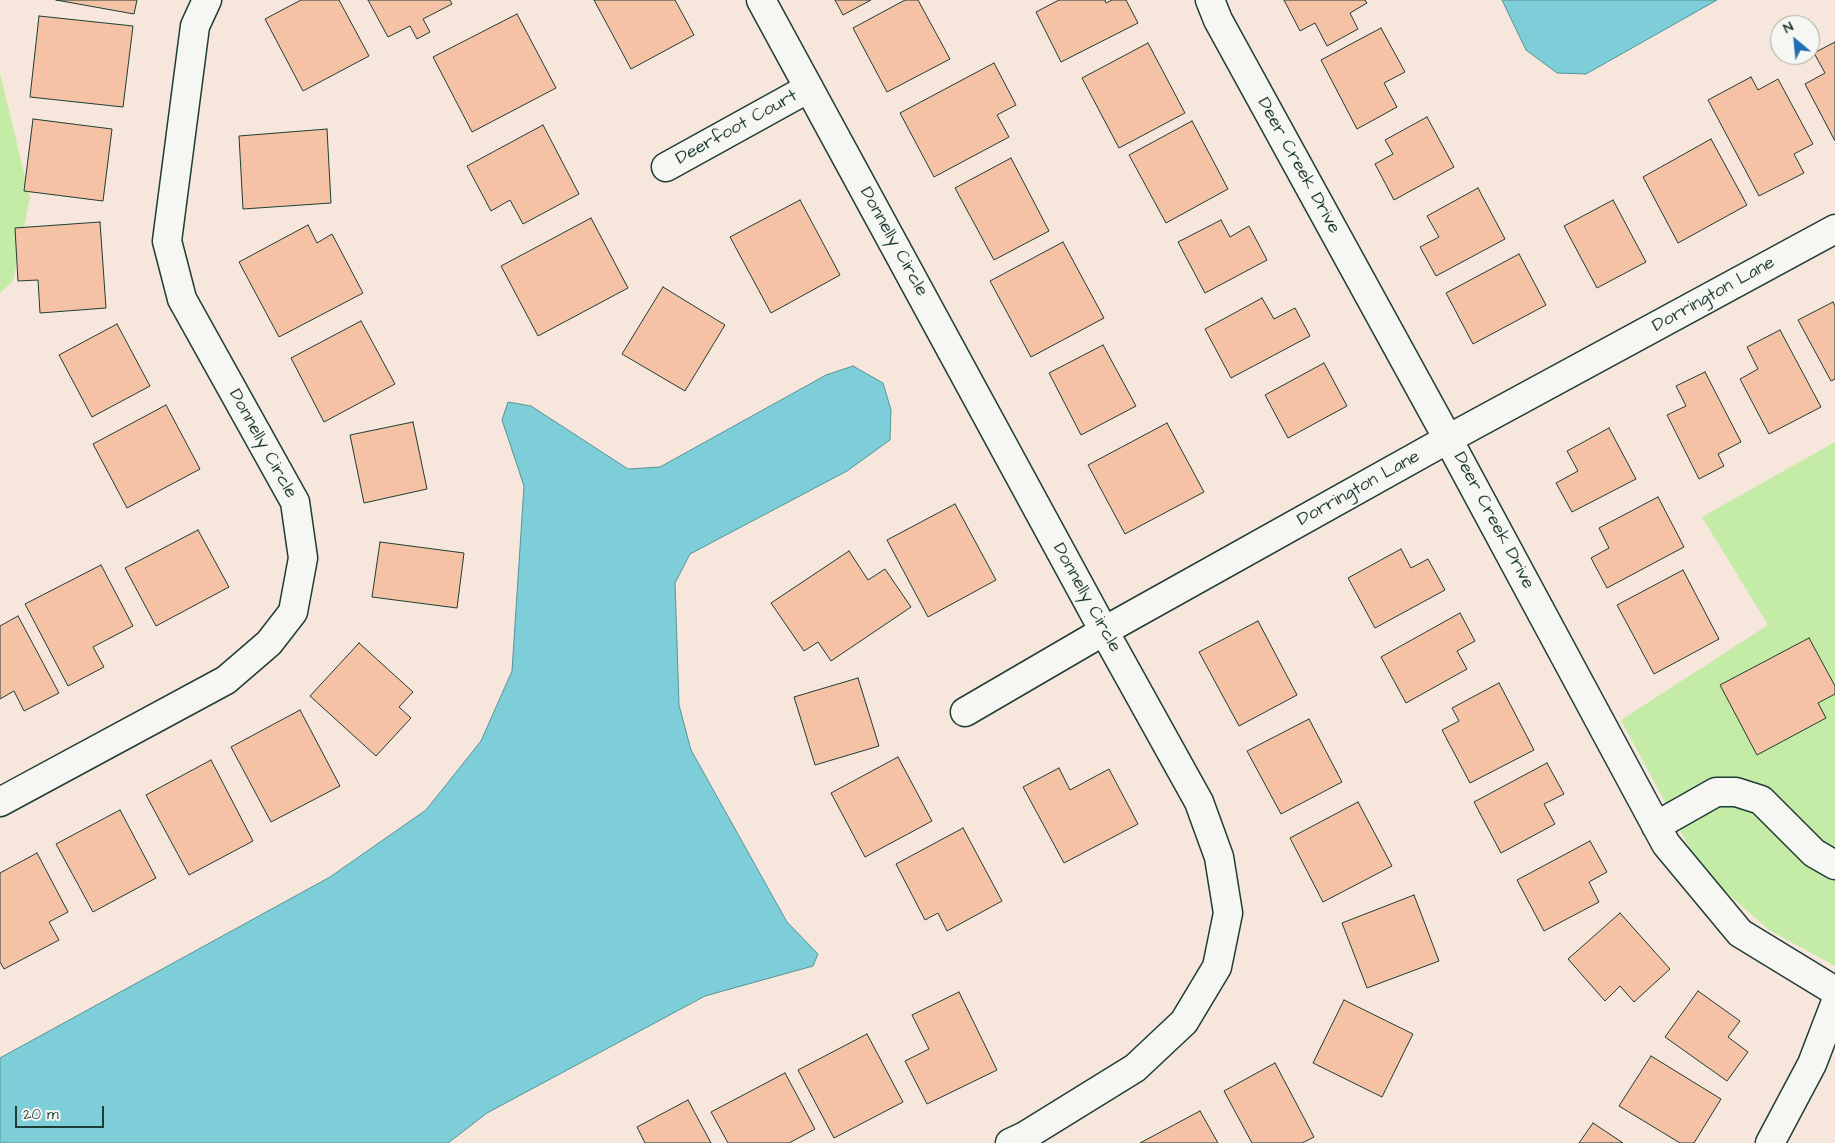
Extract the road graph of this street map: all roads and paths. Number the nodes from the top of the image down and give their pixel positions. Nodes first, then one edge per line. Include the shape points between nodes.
1 (207, 0) edge
2 (761, 0) edge
3 (1210, 0) edge
4 (809, 88) junction
5 (666, 167) dead end
6 (1835, 229) edge
7 (1448, 439) junction
8 (1104, 631) junction
9 (964, 712) dead end
10 (0, 802) edge
11 (1656, 826) junction
12 (1835, 865) edge
13 (1835, 991) edge
14 (1835, 1004) edge
15 (1010, 1143) edge
16 (1770, 1143) edge

1 - 10 street, Donnelly Circle via 194,26 166,241 182,299 295,502 303,558 293,612 269,643 226,680
2 - 4 street, Donnelly Circle
3 - 7 street, Deer Creek Drive
4 - 5 street, Deerfoot Court
4 - 8 street, Donnelly Circle
6 - 7 street, Dorrington Lane
7 - 8 street, Dorrington Lane
7 - 11 street, Deer Creek Drive
8 - 9 street, Dorrington Lane
8 - 15 street, Donnelly Circle via 1199,802 1219,857 1228,913 1217,967 1184,1022 1135,1068
11 - 12 street via 1716,792 1736,792 1760,800 1814,853
11 - 13 street, Deer Creek Drive via 1666,844 1740,933
14 - 16 street via 1812,1064

